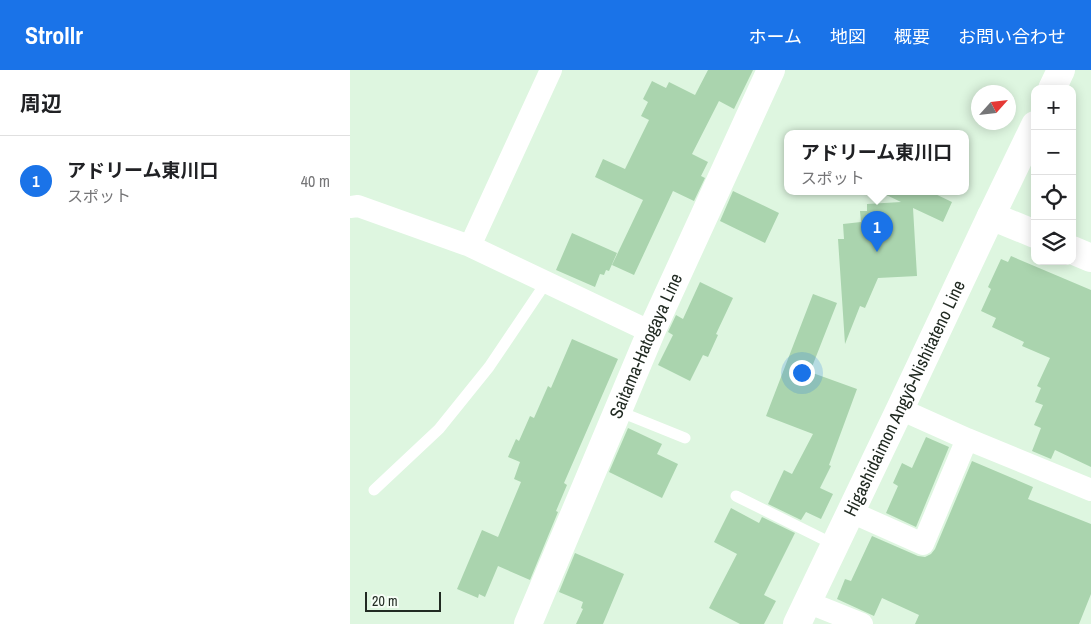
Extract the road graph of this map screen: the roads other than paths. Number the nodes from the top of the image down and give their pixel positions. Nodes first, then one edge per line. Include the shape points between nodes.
1 (551, 70) edge
2 (771, 70) edge
3 (1061, 70) edge
4 (1054, 85) edge
5 (1033, 130) edge
6 (350, 207) edge
7 (991, 216) junction
8 (1031, 232) edge
9 (470, 246) junction
10 (1076, 252) edge
11 (1091, 258) edge
12 (547, 281) junction
13 (652, 332) junction
14 (900, 409) junction
15 (618, 410) junction
16 (685, 438) dead end
17 (967, 439) junction
18 (374, 490) dead end
19 (1091, 490) edge
20 (736, 496) dead end
21 (850, 512) junction
22 (835, 544) junction
23 (802, 613) edge
24 (528, 624) edge
25 (862, 624) edge

1 - 9 street
2 - 13 main road, Saitama-Hatogaya Line
3 - 4 main road
5 - 7 main road, Higashidaimon Angyō-Nishitateno Line
6 - 9 street via 358,206
7 - 8 main road
7 - 14 main road, Higashidaimon Angyō-Nishitateno Line
9 - 12 street
10 - 11 main road
12 - 13 street
12 - 18 lane via 490,367 438,429
13 - 15 main road, Saitama-Hatogaya Line
14 - 17 street
14 - 21 main road, Higashidaimon Angyō-Nishitateno Line
15 - 16 lane
15 - 24 main road, Saitama-Hatogaya Line
17 - 19 street
17 - 21 street via 923,544
20 - 22 lane
21 - 22 main road, Higashidaimon Angyō-Nishitateno Line
22 - 23 main road, Higashidaimon Angyō-Nishitateno Line
23 - 25 street

